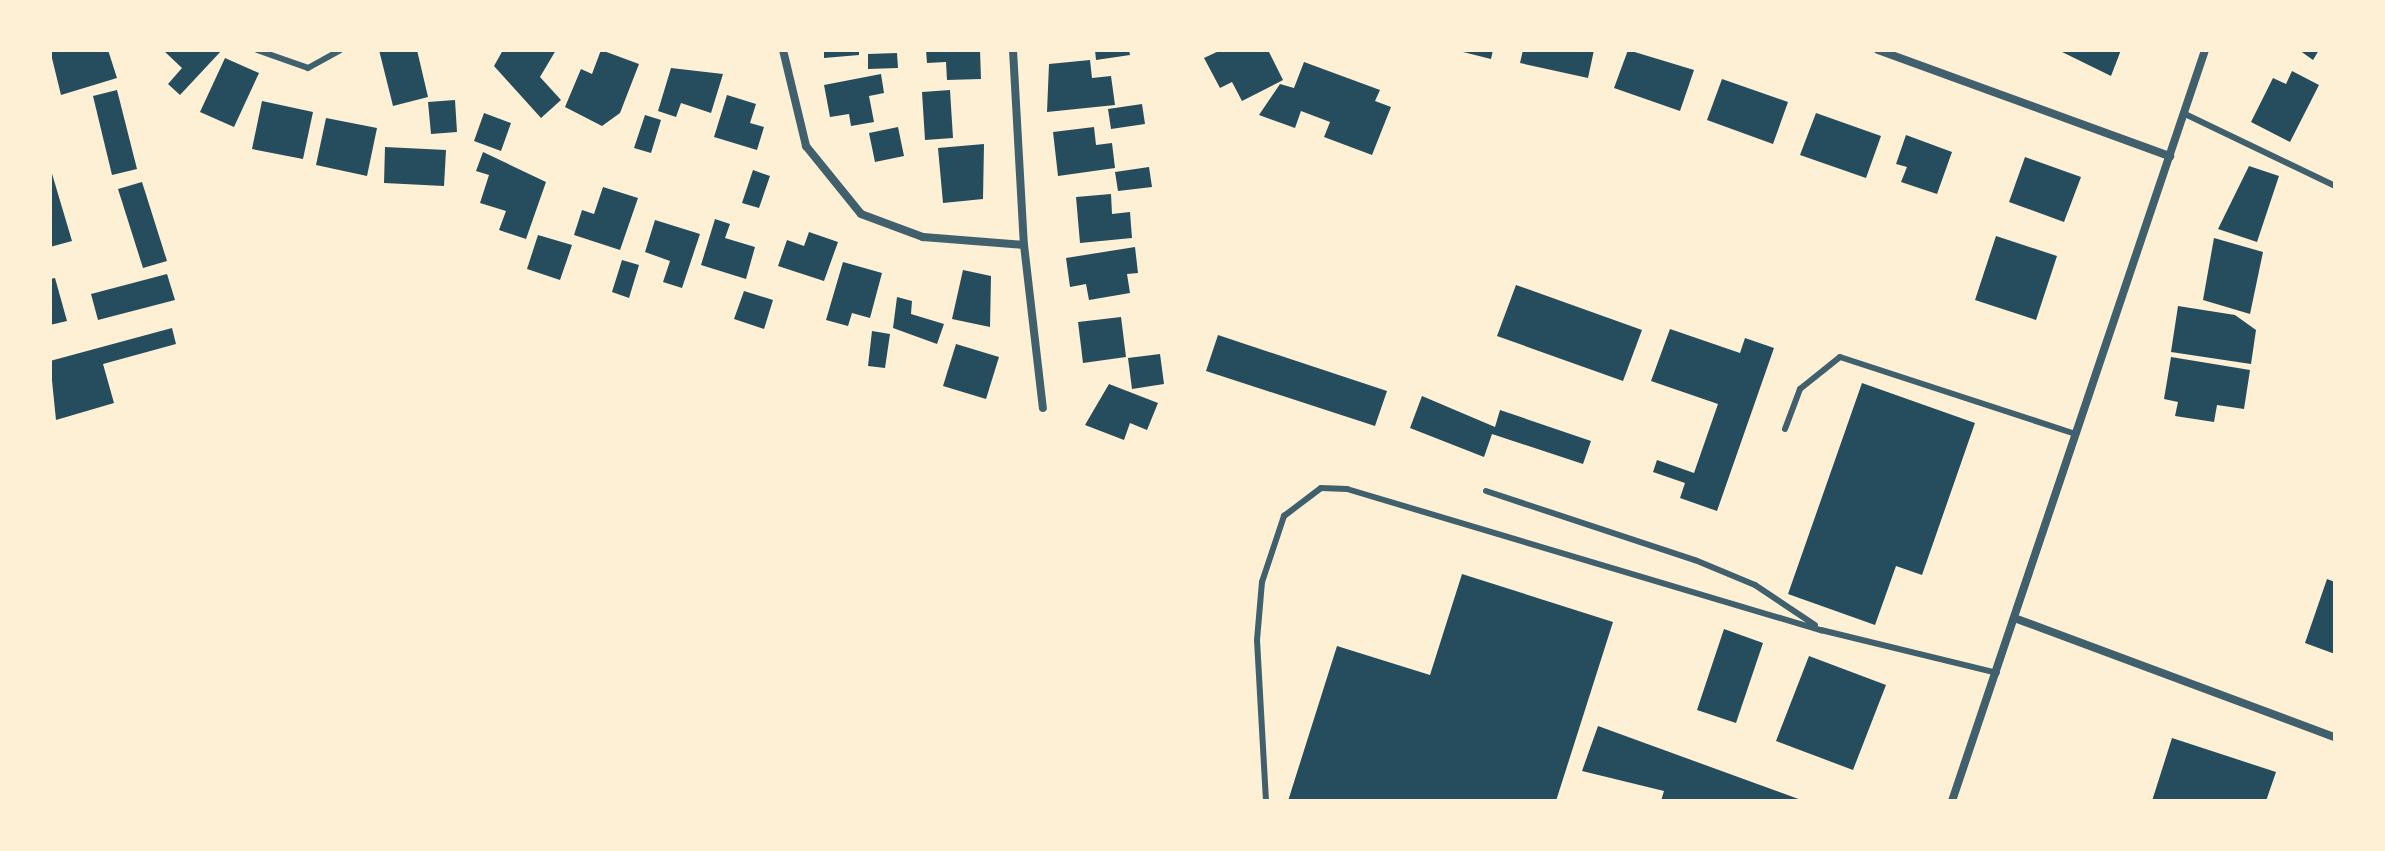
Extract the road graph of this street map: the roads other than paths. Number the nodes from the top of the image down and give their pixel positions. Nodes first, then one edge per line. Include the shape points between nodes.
1 (257, 50) edge
2 (340, 50) edge
3 (783, 50) edge
4 (1013, 50) edge
5 (1878, 50) edge
6 (2205, 50) edge
7 (2185, 114) junction
8 (2170, 156) junction
9 (2335, 186) edge
10 (1024, 245) junction
11 (1043, 408) dead end
12 (1785, 429) dead end
13 (2075, 434) junction
14 (1486, 491) dead end
15 (2017, 619) junction
16 (1821, 630) junction
17 (1997, 673) junction
18 (2335, 737) edge
19 (1266, 801) edge
20 (1952, 801) edge

1 - 2 lane via 308,68
3 - 10 street via 806,146 861,214 923,237
4 - 10 street
5 - 8 street
6 - 7 street
7 - 8 street
7 - 9 lane
8 - 13 street
10 - 11 street
12 - 13 lane via 1800,389 1840,357
13 - 15 street
14 - 16 lane via 1695,560 1755,585
15 - 17 street
15 - 18 street
16 - 17 lane
16 - 19 lane via 1347,489 1321,488 1284,516 1262,582 1257,640
17 - 20 street

